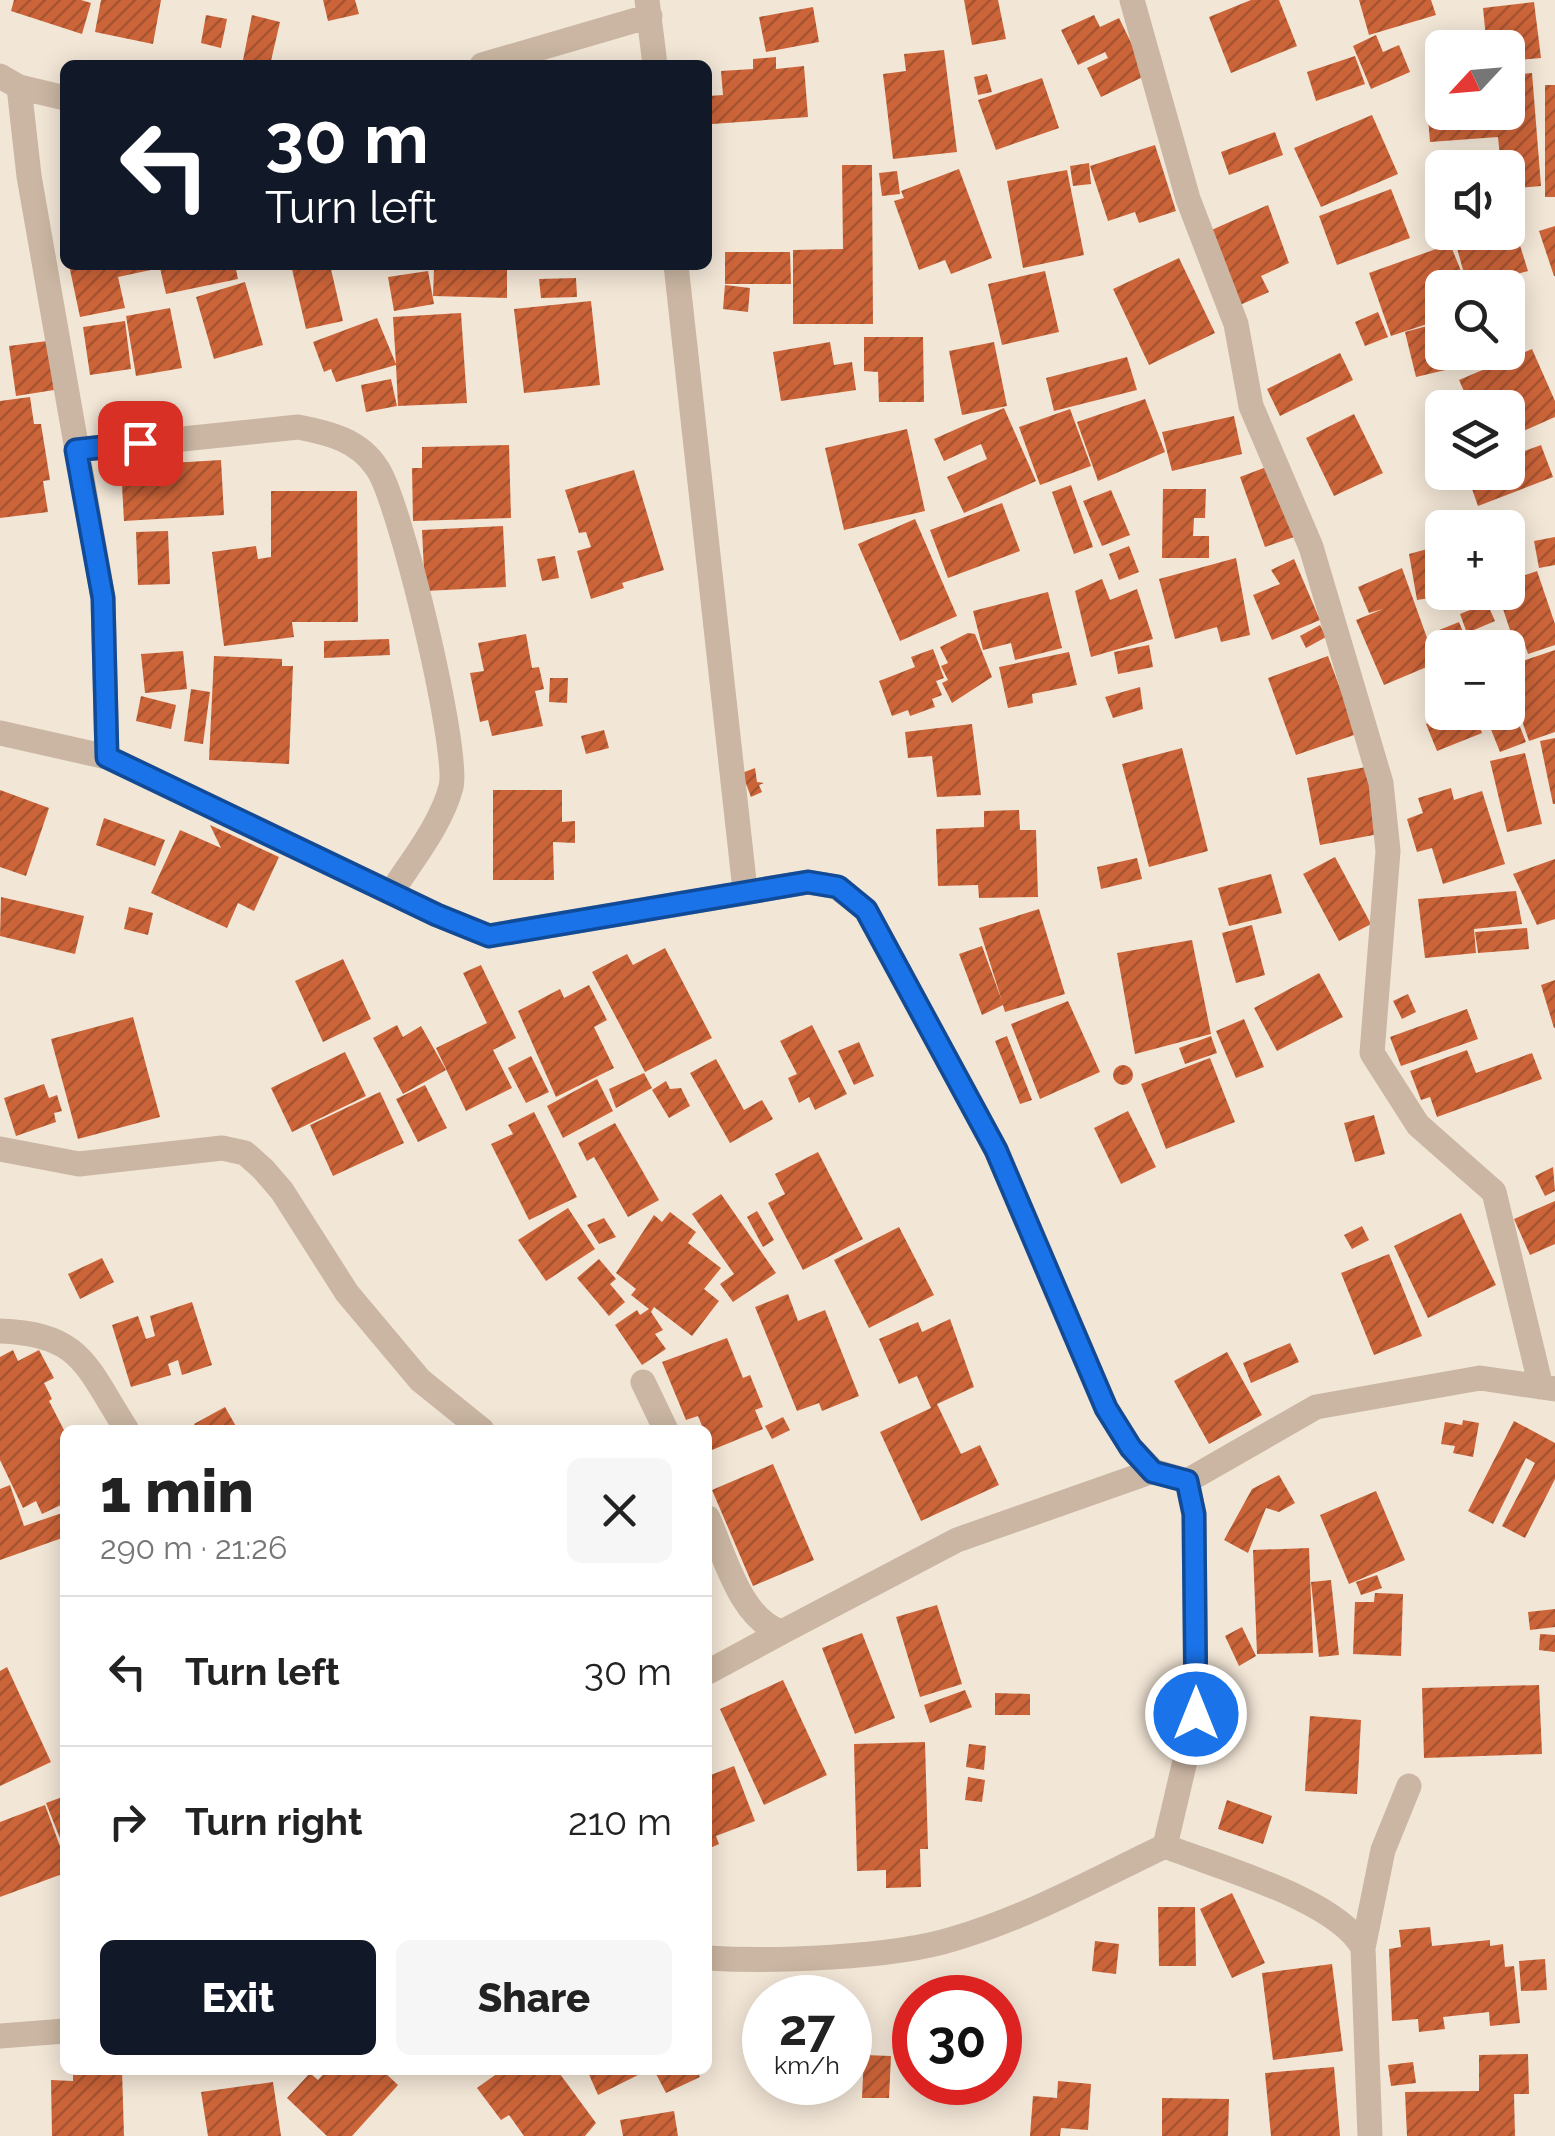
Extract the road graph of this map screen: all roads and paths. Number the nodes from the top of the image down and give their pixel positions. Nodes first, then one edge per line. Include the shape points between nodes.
1 (1132, 0) edge
2 (648, 8) edge
3 (497, 60) edge
4 (654, 60) edge
5 (10, 82) edge
6 (60, 97) edge
7 (677, 270) edge
8 (76, 450) junction
9 (0, 733) edge
10 (107, 757) junction
11 (745, 890) junction
12 (391, 893) junction
13 (0, 1148) edge
14 (0, 1331) edge
15 (643, 1382) dead end
16 (1548, 1388) edge
17 (124, 1425) edge
18 (476, 1425) edge
19 (664, 1425) edge
20 (1153, 1472) junction
21 (1187, 1481) junction
22 (712, 1527) edge
23 (782, 1632) junction
24 (712, 1670) edge
25 (1409, 1786) dead end
26 (1164, 1846) junction
27 (1364, 1948) junction
28 (712, 1958) edge
29 (60, 2030) edge
30 (0, 2036) edge
31 (1370, 2136) edge

1 - 16 street via 1192,214 1236,324 1251,406 1310,547 1380,783 1388,850 1372,1052 1418,1125 1494,1192
2 - 3 street
2 - 4 street
5 - 6 street
5 - 8 street
7 - 11 street
8 - 10 street via 103,598
8 - 12 street via 298,427 360,448 378,469 394,503 437,685 452,784
9 - 10 street
10 - 12 street
11 - 12 street via 489,936
11 - 20 street via 808,882 838,887 866,910 996,1150 1106,1408
13 - 18 street via 79,1164 222,1148 245,1153 282,1191 347,1293 420,1380
14 - 17 street via 60,1340 79,1355
15 - 19 street
16 - 21 street via 1480,1378 1316,1407
20 - 21 street
20 - 23 street via 957,1540
21 - 26 street via 1194,1514 1196,1714
22 - 23 street via 751,1610 766,1628
23 - 24 street
25 - 27 street via 1383,1850
26 - 27 street via 1332,1916
26 - 28 street via 950,1941 833,1955
27 - 31 street
29 - 30 street

